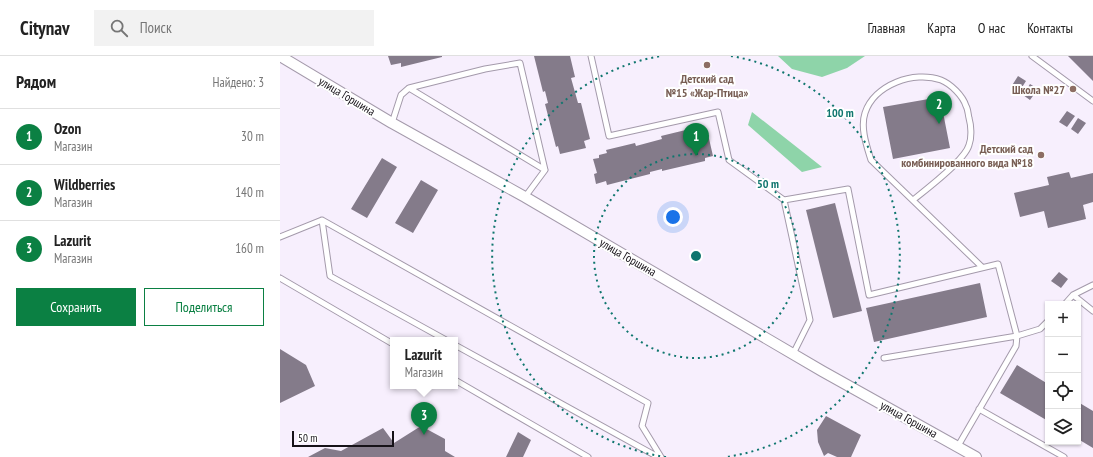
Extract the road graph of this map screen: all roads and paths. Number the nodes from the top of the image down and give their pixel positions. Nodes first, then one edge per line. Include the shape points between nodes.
1 (280, 56) edge
2 (591, 56) edge
3 (1032, 56) edge
4 (410, 88) junction
5 (1093, 101) edge
6 (392, 123) junction
7 (545, 170) junction
8 (525, 197) junction
9 (784, 200) junction
10 (913, 200) junction
11 (322, 220) junction
12 (280, 237) edge
13 (982, 267) junction
14 (280, 278) edge
15 (1093, 285) edge
16 (1074, 295) junction
17 (1067, 301) edge
18 (1093, 311) edge
19 (1045, 324) edge
20 (1017, 336) junction
21 (441, 337) edge
22 (390, 342) edge
23 (458, 347) edge
24 (793, 354) junction
25 (884, 358) dead end
26 (458, 382) edge
27 (979, 408) junction
28 (958, 446) junction
29 (588, 457) edge
30 (658, 457) edge
31 (661, 457) edge
32 (976, 457) edge
33 (1064, 457) edge

1 - 6 street, улица Горшина
2 - 9 lane via 609,136 718,112 729,160
3 - 5 lane
4 - 6 lane via 401,95
4 - 7 lane
4 - 7 lane via 520,63
6 - 8 street, улица Горшина
7 - 8 lane
8 - 24 street, улица Горшина
9 - 13 lane via 848,189 869,295
9 - 24 lane via 810,320
10 - 10 lane via 958,162 969,145 970,124 966,106 959,93 942,81 929,77 913,78 882,90 872,99 864,114 864,138 871,160
10 - 13 lane
11 - 12 lane
11 - 21 lane via 330,276
11 - 31 lane via 648,403 642,426
13 - 20 lane via 998,264
14 - 22 lane
15 - 16 lane
16 - 17 lane
16 - 18 lane
19 - 20 lane via 1040,329
20 - 25 lane
20 - 27 lane via 1016,346
23 - 30 lane
24 - 28 street, улица Горшина
26 - 29 lane
27 - 28 lane
27 - 33 lane
28 - 32 street, улица Горшина

